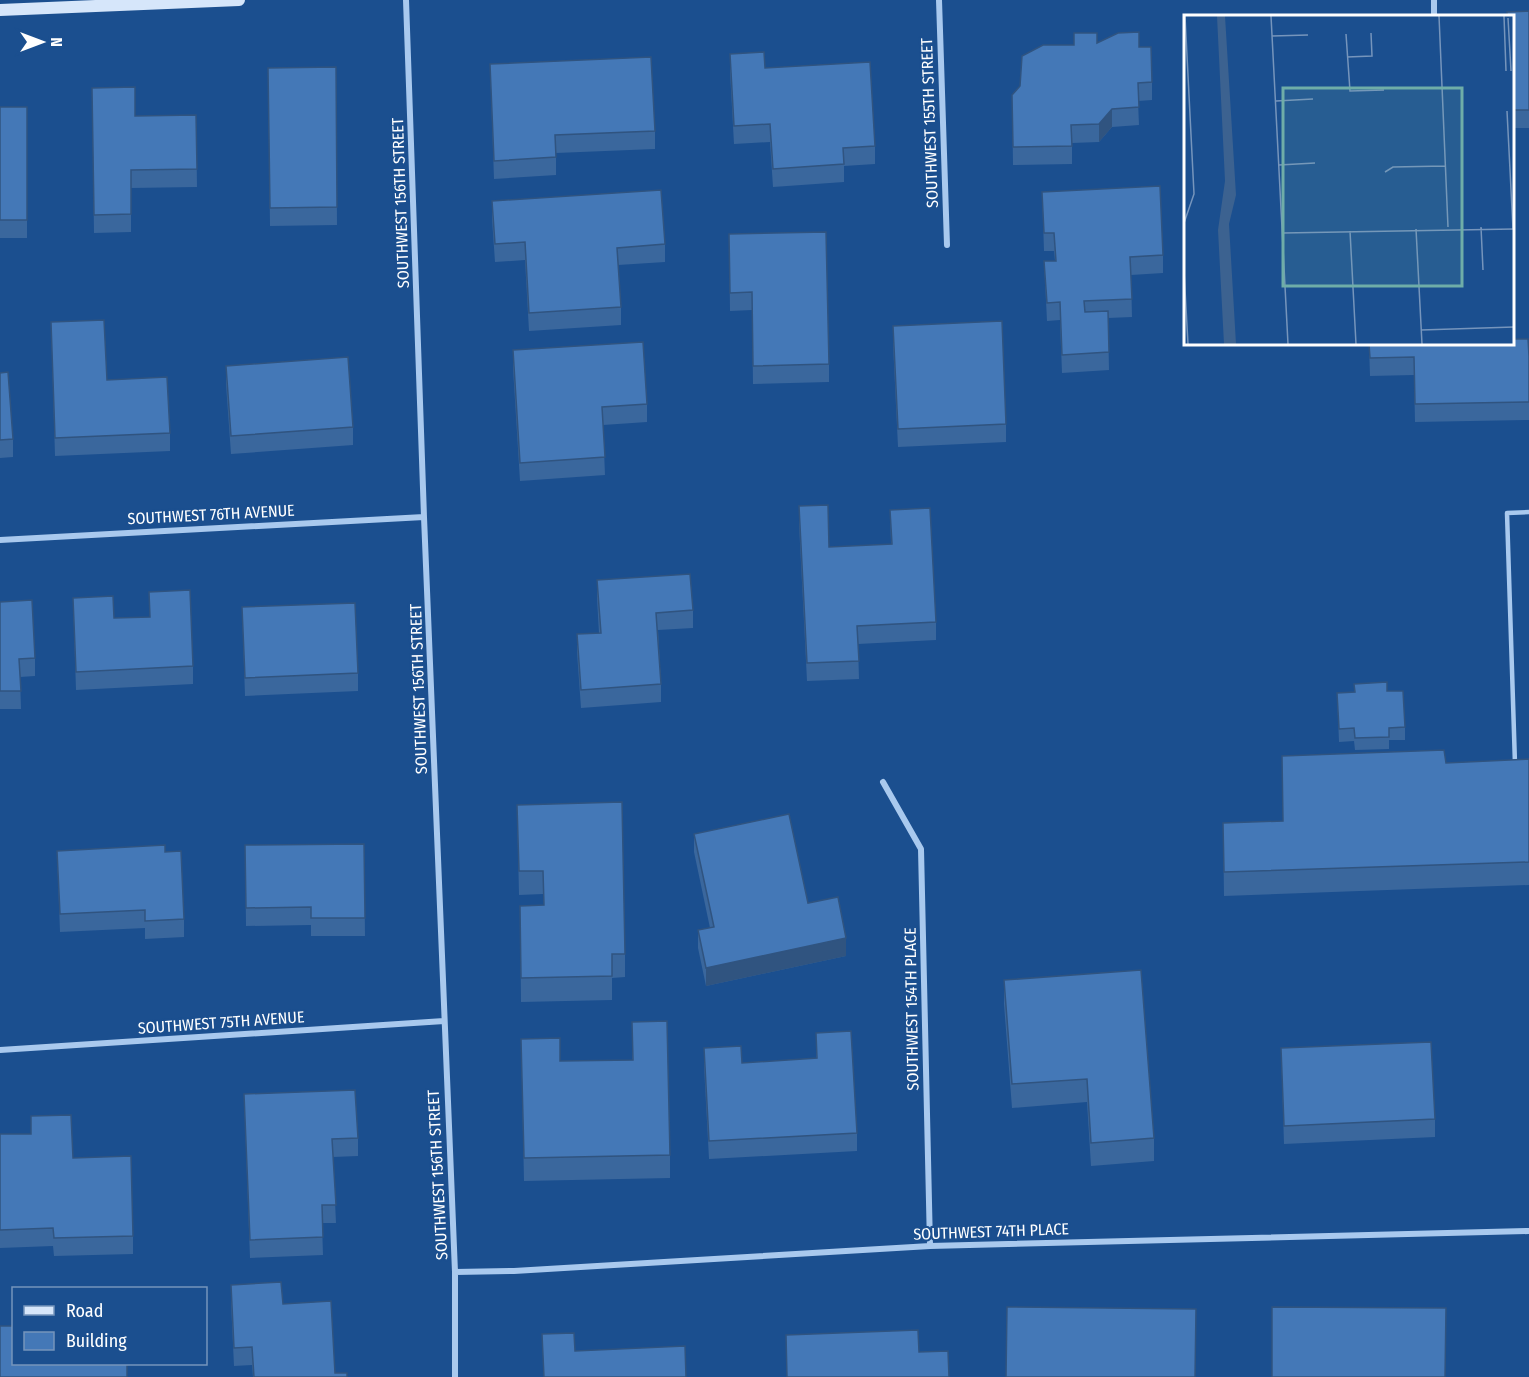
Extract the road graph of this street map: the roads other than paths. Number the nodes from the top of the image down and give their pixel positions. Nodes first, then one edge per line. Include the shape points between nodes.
1 (239, 0) edge
2 (406, 0) edge
3 (939, 0) edge
4 (0, 10) edge
5 (947, 245) dead end
6 (1529, 512) edge
7 (424, 517) junction
8 (0, 540) edge
9 (1515, 773) edge
10 (883, 782) dead end
11 (444, 1021) junction
12 (0, 1050) edge
13 (1529, 1231) edge
14 (930, 1246) junction
15 (455, 1272) junction
16 (455, 1377) edge

1 - 4 street
2 - 7 street, SOUTHWEST 156TH STREET
3 - 5 street, SOUTHWEST 155TH STREET
6 - 9 lane via 1507,513
7 - 8 street, SOUTHWEST 76TH AVENUE
7 - 11 street, SOUTHWEST 156TH STREET
10 - 14 street, SOUTHWEST 154TH PLACE via 921,849
11 - 12 street, SOUTHWEST 75TH AVENUE
11 - 15 street, SOUTHWEST 156TH STREET
13 - 14 street, SOUTHWEST 74TH PLACE
14 - 15 street, SOUTHWEST 74TH PLACE
15 - 16 street, SOUTHWEST 156TH STREET

